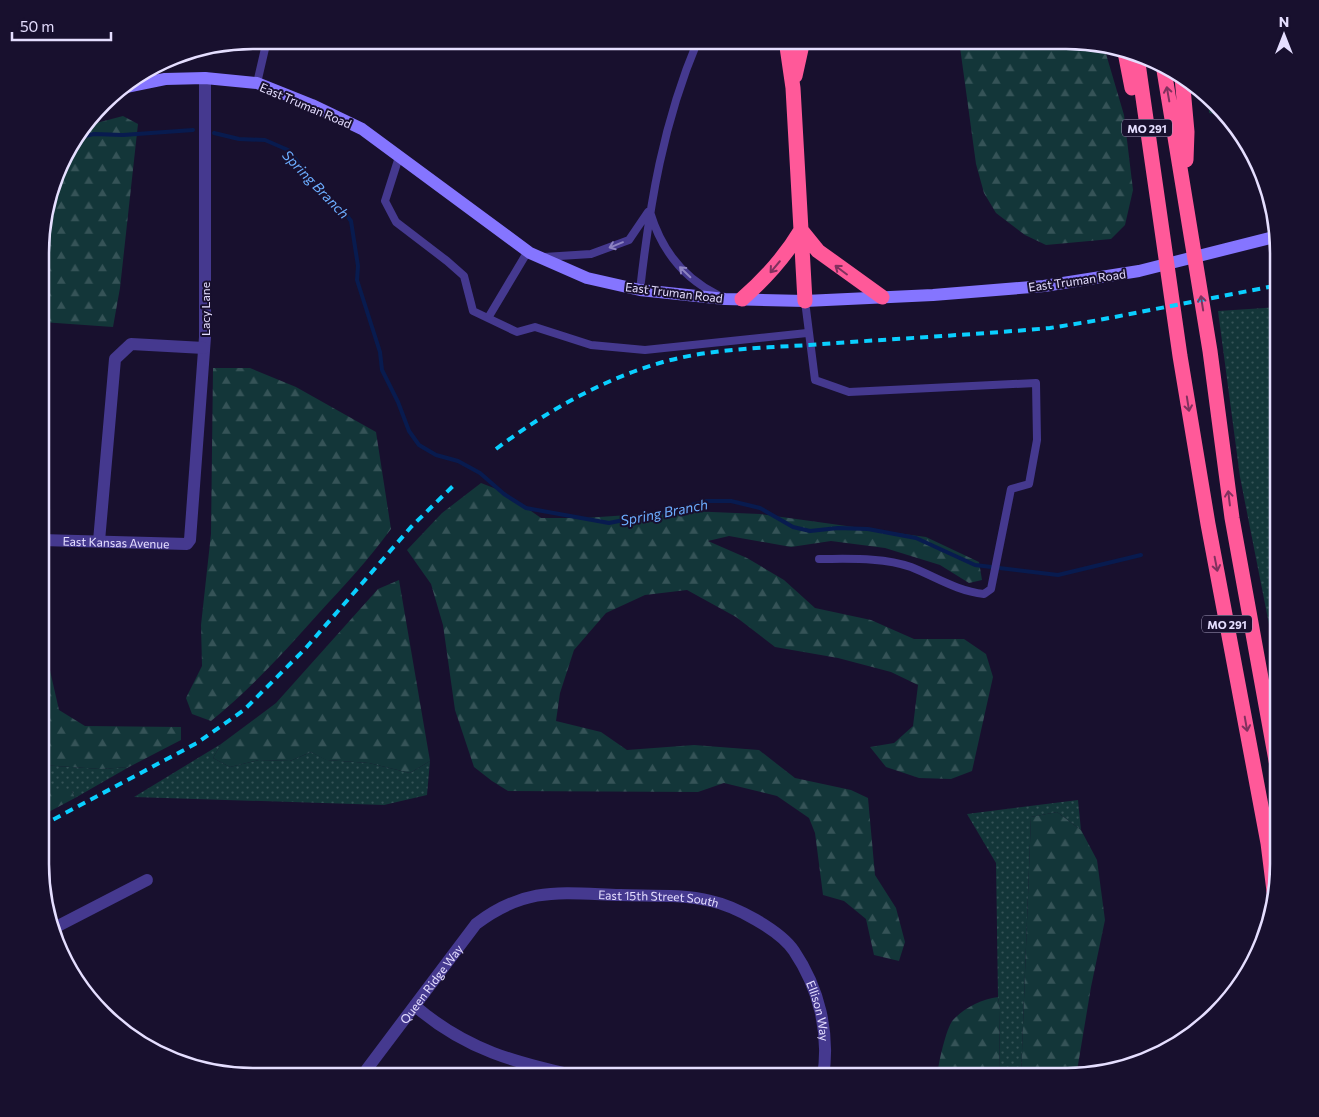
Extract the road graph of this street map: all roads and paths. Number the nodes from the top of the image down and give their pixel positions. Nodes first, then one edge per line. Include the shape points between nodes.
1 (264, 49) edge
2 (695, 49) edge
3 (787, 49) edge
4 (801, 49) edge
5 (1126, 58) edge
6 (1138, 62) edge
7 (1165, 74) edge
8 (205, 78) junction
9 (257, 83) junction
10 (137, 85) edge
11 (1183, 85) edge
12 (793, 88) junction
13 (399, 157) junction
14 (1185, 194) junction
15 (1158, 200) junction
16 (649, 210) junction
17 (801, 230) junction
18 (1270, 238) edge
19 (533, 254) junction
20 (640, 290) junction
21 (882, 298) junction
22 (725, 299) junction
23 (742, 299) junction
24 (805, 301) junction
25 (488, 318) junction
26 (808, 333) junction
27 (204, 348) junction
28 (49, 540) edge
29 (190, 540) joint
30 (99, 541) junction
31 (819, 559) dead end
32 (1270, 727) edge
33 (1270, 860) edge
34 (147, 880) dead end
35 (511, 902) joint
36 (59, 926) edge
37 (793, 949) joint
38 (415, 1006) junction
39 (368, 1068) edge
40 (540, 1068) edge
41 (823, 1068) edge

1 - 9 lane
2 - 16 lane via 666,126
3 - 12 highway
4 - 12 highway
5 - 15 highway
6 - 15 highway, MO 291
14 -> 7 highway, MO 291
8 - 9 main road, East Truman Road
8 - 10 main road, East Truman Road via 165,79
8 - 27 street, Lacy Lane
9 - 13 main road, East Truman Road via 362,129
11 - 14 highway via 1187,132
12 - 17 highway
13 - 19 main road, East Truman Road
13 - 25 lane via 385,201 396,222 464,276 473,310
32 -> 14 highway, MO 291 via 1232,518
15 -> 33 highway, MO 291 via 1208,524
16 -> 19 lane via 629,240 591,254
16 - 20 lane
22 -> 16 lane via 702,287 666,252
21 -> 17 highway via 818,251
17 -> 23 highway via 770,274
17 - 24 highway
18 - 21 main road, East Truman Road via 1138,271 1044,286
19 - 20 main road, East Truman Road via 587,278
19 - 25 lane
20 - 22 main road, East Truman Road
21 - 24 main road, East Truman Road
22 - 23 main road, East Truman Road
23 - 24 main road, East Truman Road
24 - 26 lane
25 - 26 lane via 517,332 535,327 591,345 645,350
26 - 31 lane via 815,380 849,392 1036,383 1037,440 1030,484 1011,489 991,589 984,594 962,589 910,566 864,559
27 - 29 street, Lacy Lane
27 - 30 street via 131,344 115,359
28 - 30 street, East Kansas Avenue
29 - 30 street, East Kansas Avenue via 187,544
34 - 36 street
35 - 37 street, East 15th Street South via 558,892 710,900 736,909 766,926
35 - 38 street, Queen Ridge Way via 476,924
37 - 41 street, Ellison Way via 821,1009 825,1032
38 - 39 street, Queen Ridge Way
38 - 40 street via 439,1027 489,1052

